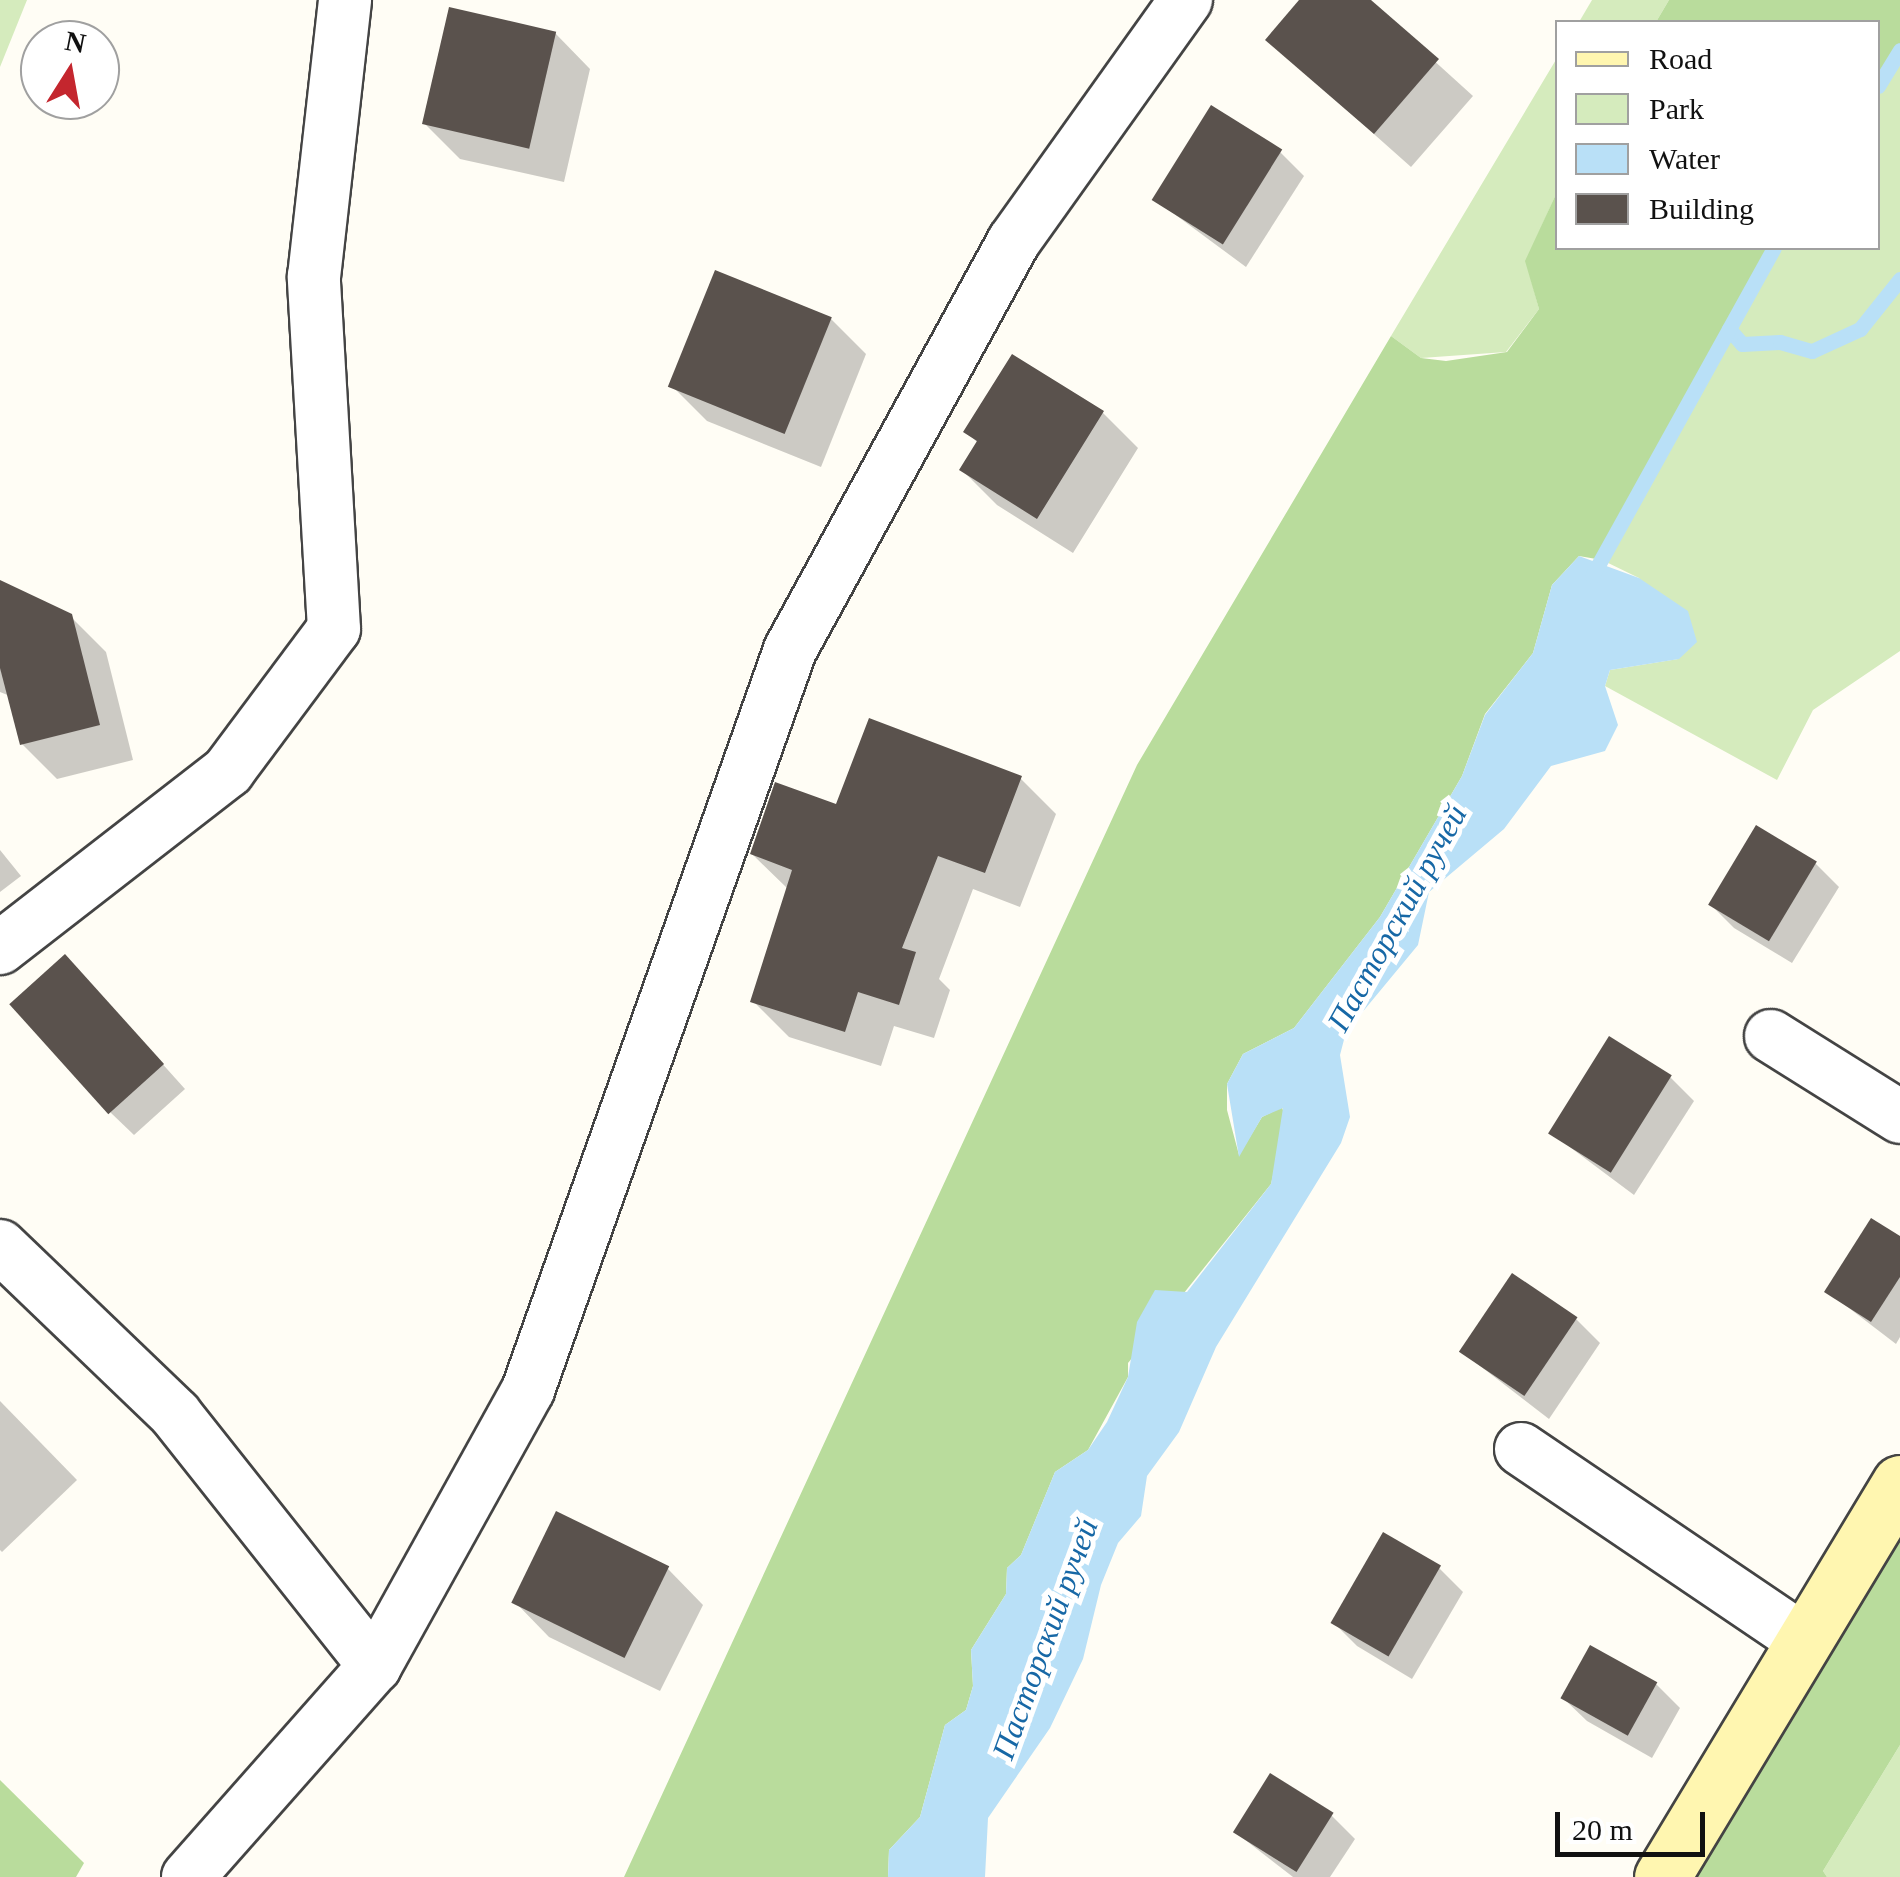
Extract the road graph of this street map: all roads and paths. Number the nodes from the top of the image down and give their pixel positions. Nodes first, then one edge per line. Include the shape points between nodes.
1 (346, 0) edge
2 (1186, 0) edge
3 (0, 948) edge
4 (1771, 1036) dead end
5 (1900, 1117) edge
6 (0, 1246) edge
7 (1521, 1449) dead end
8 (1900, 1483) edge
9 (1805, 1640) junction
10 (375, 1666) junction
11 (188, 1877) edge
12 (1662, 1877) edge

1 - 3 street via 314,277 334,629 228,771
2 - 10 street via 1014,241 790,650 528,1390
4 - 5 street
6 - 10 street via 175,1414
7 - 9 street
8 - 9 street
9 - 12 street
10 - 11 street

